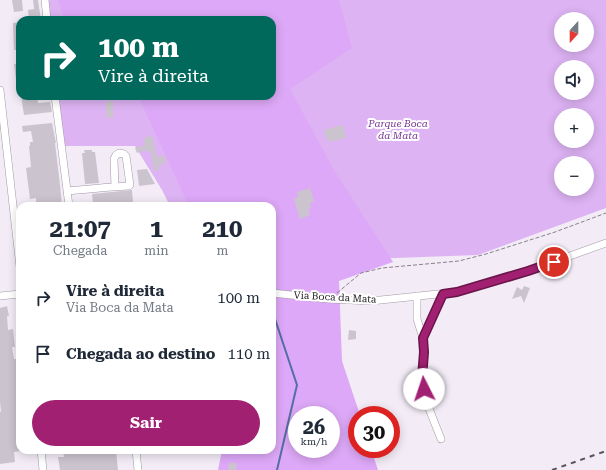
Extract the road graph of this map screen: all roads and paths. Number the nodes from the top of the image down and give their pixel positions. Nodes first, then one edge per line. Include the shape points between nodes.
1 (45, 0) edge
2 (47, 16) edge
3 (0, 90) edge
4 (56, 100) edge
5 (115, 187) junction
6 (67, 191) junction
7 (68, 202) edge
8 (606, 213) edge
9 (16, 232) edge
10 (606, 243) edge
11 (276, 293) edge
12 (16, 294) edge
13 (443, 294) junction
14 (0, 296) edge
15 (417, 296) junction
16 (329, 299) junction
17 (423, 338) junction
18 (441, 439) dead end
19 (42, 454) edge
20 (136, 454) edge
21 (44, 470) edge
22 (138, 470) edge

1 - 2 street
3 - 9 street
4 - 6 street
5 - 5 street via 114,158 119,153 126,156 131,184
5 - 6 street
6 - 7 street
8 - 16 path via 555,232 459,261 382,268 361,273
10 - 13 street, Via Boca da Mata via 528,271
11 - 16 street, Via Boca da Mata
12 - 14 street
13 - 15 street, Via Boca da Mata
13 - 17 street
15 - 16 street, Via Boca da Mata via 370,301
15 - 17 street via 417,319
17 - 18 street via 422,378 426,401
19 - 21 street
20 - 22 street

